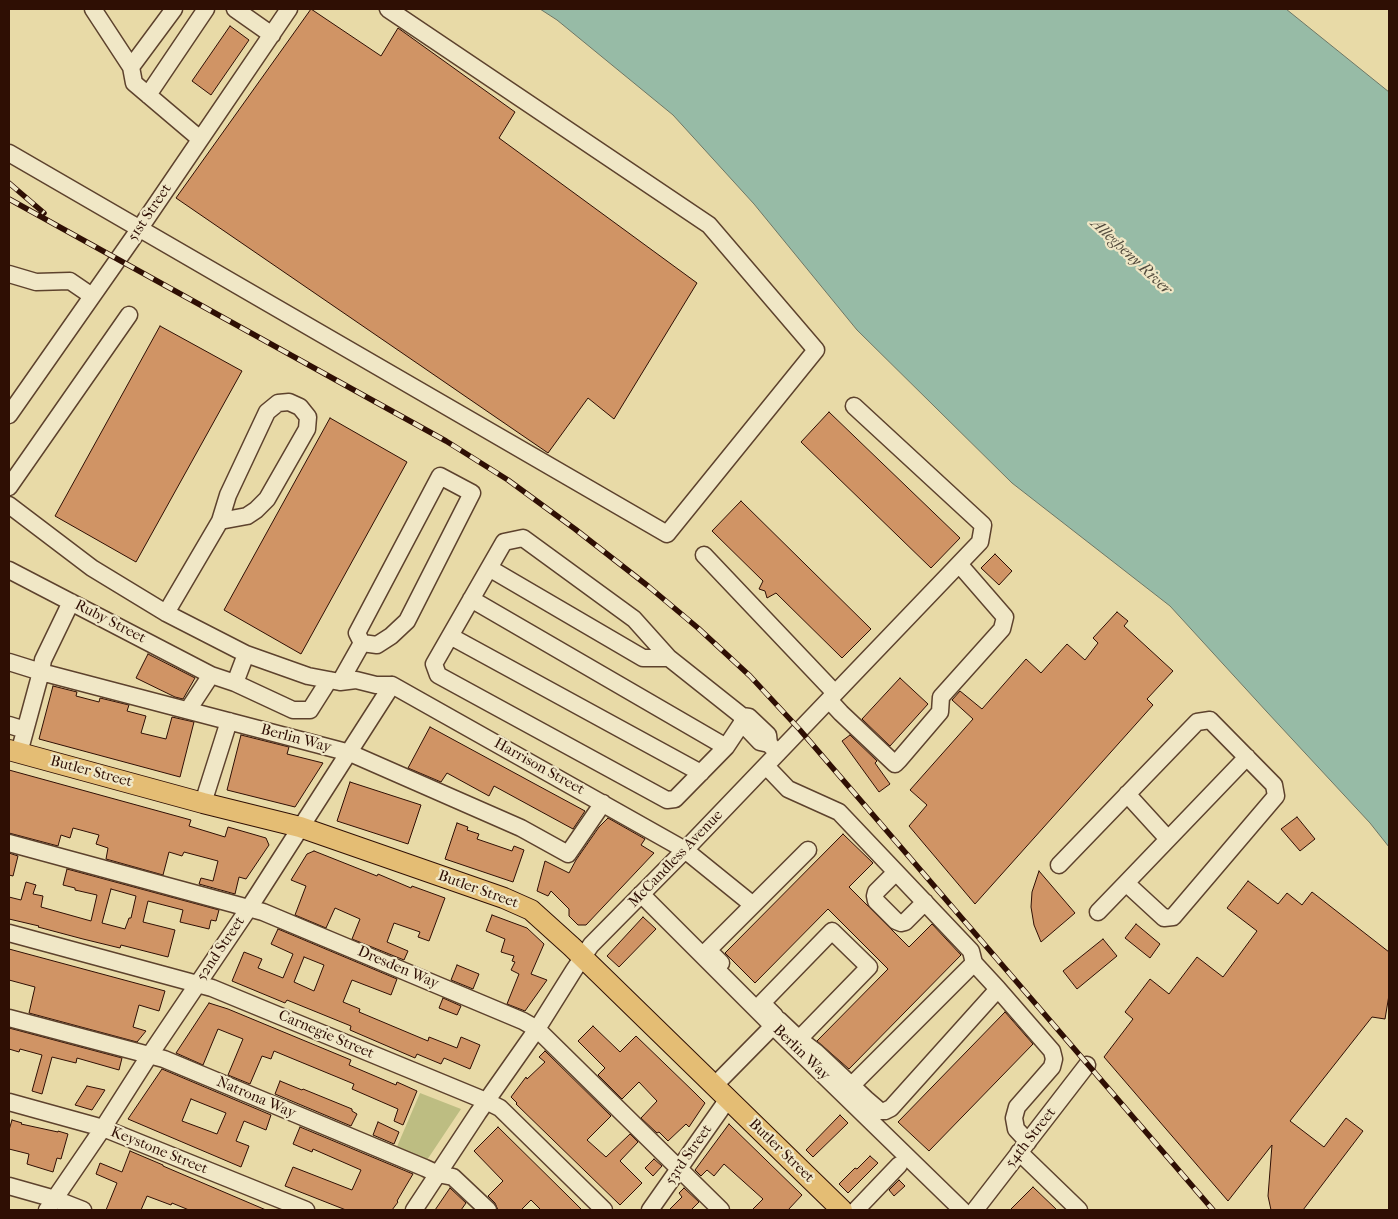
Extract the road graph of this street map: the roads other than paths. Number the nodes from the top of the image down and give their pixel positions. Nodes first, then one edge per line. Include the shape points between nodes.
1 (93, 9) edge
2 (174, 9) edge
3 (206, 9) edge
4 (235, 9) edge
5 (290, 9) edge
6 (388, 9) edge
7 (272, 34) junction
8 (131, 67) junction
9 (148, 95) junction
10 (200, 139) junction
11 (9, 153) edge
12 (140, 228) junction
13 (9, 274) edge
14 (92, 296) junction
15 (129, 315) dead end
16 (854, 406) dead end
17 (9, 415) edge
18 (9, 487) edge
19 (9, 505) edge
20 (220, 521) junction
21 (704, 555) dead end
22 (959, 564) junction
23 (489, 568) junction
24 (9, 570) edge
25 (471, 599) junction
26 (71, 602) junction
27 (166, 613) junction
28 (450, 636) junction
29 (360, 638) junction
30 (246, 654) junction
31 (669, 658) junction
32 (10, 667) edge
33 (41, 672) junction
34 (211, 674) junction
35 (334, 681) junction
36 (235, 683) junction
37 (392, 686) junction
38 (832, 697) junction
39 (188, 710) junction
40 (742, 720) junction
41 (229, 721) junction
42 (9, 725) edge
43 (25, 730) junction
44 (726, 747) junction
45 (774, 748) junction
46 (14, 752) edge
47 (350, 753) junction
48 (1247, 757) junction
49 (766, 766) junction
50 (701, 773) junction
51 (1127, 794) junction
52 (204, 803) junction
53 (603, 803) junction
54 (300, 827) junction
55 (1168, 839) junction
56 (9, 843) edge
57 (685, 850) junction
58 (808, 850) dead end
59 (1059, 865) dead end
60 (896, 872) junction
61 (1126, 883) junction
62 (641, 894) junction
63 (925, 902) junction
64 (753, 905) junction
65 (249, 908) junction
66 (1098, 912) dead end
67 (9, 933) edge
68 (583, 957) junction
69 (974, 963) junction
70 (197, 984) junction
71 (998, 989) junction
72 (762, 1003) junction
73 (9, 1018) edge
74 (776, 1023) junction
75 (537, 1029) junction
76 (799, 1039) junction
77 (149, 1056) junction
78 (1087, 1065) dead end
79 (852, 1085) junction
80 (721, 1093) junction
81 (486, 1101) junction
82 (9, 1102) edge
83 (103, 1128) junction
84 (1024, 1147) junction
85 (899, 1166) dead end
86 (679, 1169) junction
87 (438, 1174) junction
88 (9, 1186) edge
89 (51, 1204) edge
90 (83, 1210) edge
91 (306, 1210) edge
92 (414, 1210) edge
93 (488, 1210) edge
94 (604, 1210) edge
95 (650, 1210) edge
96 (721, 1210) edge
97 (842, 1210) edge
98 (856, 1210) edge
99 (962, 1210) edge
100 (975, 1210) edge
101 (1079, 1210) edge

1 - 8 street
2 - 8 street
3 - 9 street
4 - 7 street
5 - 7 street, 51st Street
6 - 12 street via 708,225 816,350 666,534
7 - 10 street, 51st Street
8 - 9 street via 134,83
9 - 10 street
10 - 12 street, 51st Street
11 - 12 street
12 - 14 street, 51st Street
13 - 14 street via 36,282 70,281
14 - 17 street, 51st Street
15 - 18 street
16 - 22 street, McCandless Avenue via 983,525 980,542
19 - 27 street via 92,568
20 - 20 street via 228,495 267,412 278,403 290,402 300,407 308,417 307,429 267,499 248,516
20 - 27 street
21 - 38 street
22 - 38 street, McCandless Avenue
22 - 38 street via 1005,617 1002,629 941,697 940,712 895,764 840,713
23 - 25 street
23 - 31 street via 643,658
23 - 31 street via 504,542 523,538 634,619
24 - 26 street, Ruby Street
25 - 28 street
25 - 44 street
26 - 33 street via 43,660
26 - 34 street, Ruby Street
27 - 30 street
28 - 50 street
28 - 50 street via 434,664 438,675 667,800 675,799
29 - 29 street via 377,644 407,621 472,493 440,476
29 - 35 street
30 - 35 street via 308,676
30 - 36 street
31 - 40 street
32 - 33 street, Berlin Way
33 - 39 street, Berlin Way
33 - 43 street
34 - 36 street, Ruby Street
34 - 39 street
35 - 36 street, Ruby Street via 310,710 293,710
35 - 37 street via 356,680
37 - 47 street, 52nd Street
37 - 53 street, Harrison Street
38 - 45 street, McCandless Avenue
39 - 41 street, Berlin Way
40 - 44 street
40 - 45 street via 750,717 768,735
41 - 47 street, Berlin Way
41 - 52 street
42 - 43 street
43 - 46 street
44 - 50 street
45 - 49 street, McCandless Avenue
46 - 52 main road, Butler Street
47 - 53 street, Berlin Way via 521,828 568,854
47 - 54 street, 52nd Street
48 - 51 street via 1210,720 1198,722
48 - 55 street
48 - 61 street via 1274,785 1276,796 1173,917 1164,918
49 - 57 street, McCandless Avenue
49 - 60 street via 788,789 839,812
51 - 55 street
51 - 59 street
52 - 54 main road, Butler Street
53 - 57 street, Harrison Street
54 - 65 street, 52nd Street
54 - 68 main road, Butler Street via 531,910
55 - 61 street
56 - 65 street, Dresden Way
57 - 62 street, McCandless Avenue
57 - 64 street, Harrison Street
58 - 64 street
60 - 63 street
60 - 63 street via 876,892 876,901 901,923
61 - 66 street
62 - 68 street, McCandless Avenue
62 - 74 street, Berlin Way
63 - 69 street via 971,951
64 - 72 street via 708,950
65 - 70 street, 52nd Street
65 - 75 street, Dresden Way
67 - 70 street, Carnegie Street
68 - 75 street, McCandless Avenue
68 - 80 main road, Butler Street
69 - 71 street
69 - 79 street
70 - 77 street, 52nd Street
70 - 81 street, Carnegie Street
71 - 79 street via 885,1112
71 - 84 street via 1052,1051 1054,1059 1052,1067 1017,1107 1014,1118
72 - 74 street
72 - 76 street via 832,931 869,967
73 - 77 street, Natrona Way
74 - 76 street
74 - 80 street, 53rd Street
74 - 99 street, Berlin Way
75 - 81 street, McCandless Avenue
75 - 86 street, Dresden Way
76 - 79 street
77 - 83 street, 52nd Street
77 - 87 street, Natrona Way via 164,1059
78 - 84 street, 54th Street
80 - 86 street, 53rd Street
80 - 97 main road, Butler Street
81 - 87 street, McCandless Avenue
81 - 94 street, Carnegie Street via 500,1108
82 - 83 street, Keystone Street
83 - 89 street, 52nd Street
83 - 91 street, Keystone Street
84 - 100 street, 54th Street
84 - 101 street
85 - 98 street
86 - 95 street, 53rd Street
86 - 96 street, Dresden Way
87 - 92 street, McCandless Avenue
87 - 93 street, Natrona Way via 454,1177
88 - 89 street
89 - 90 street

